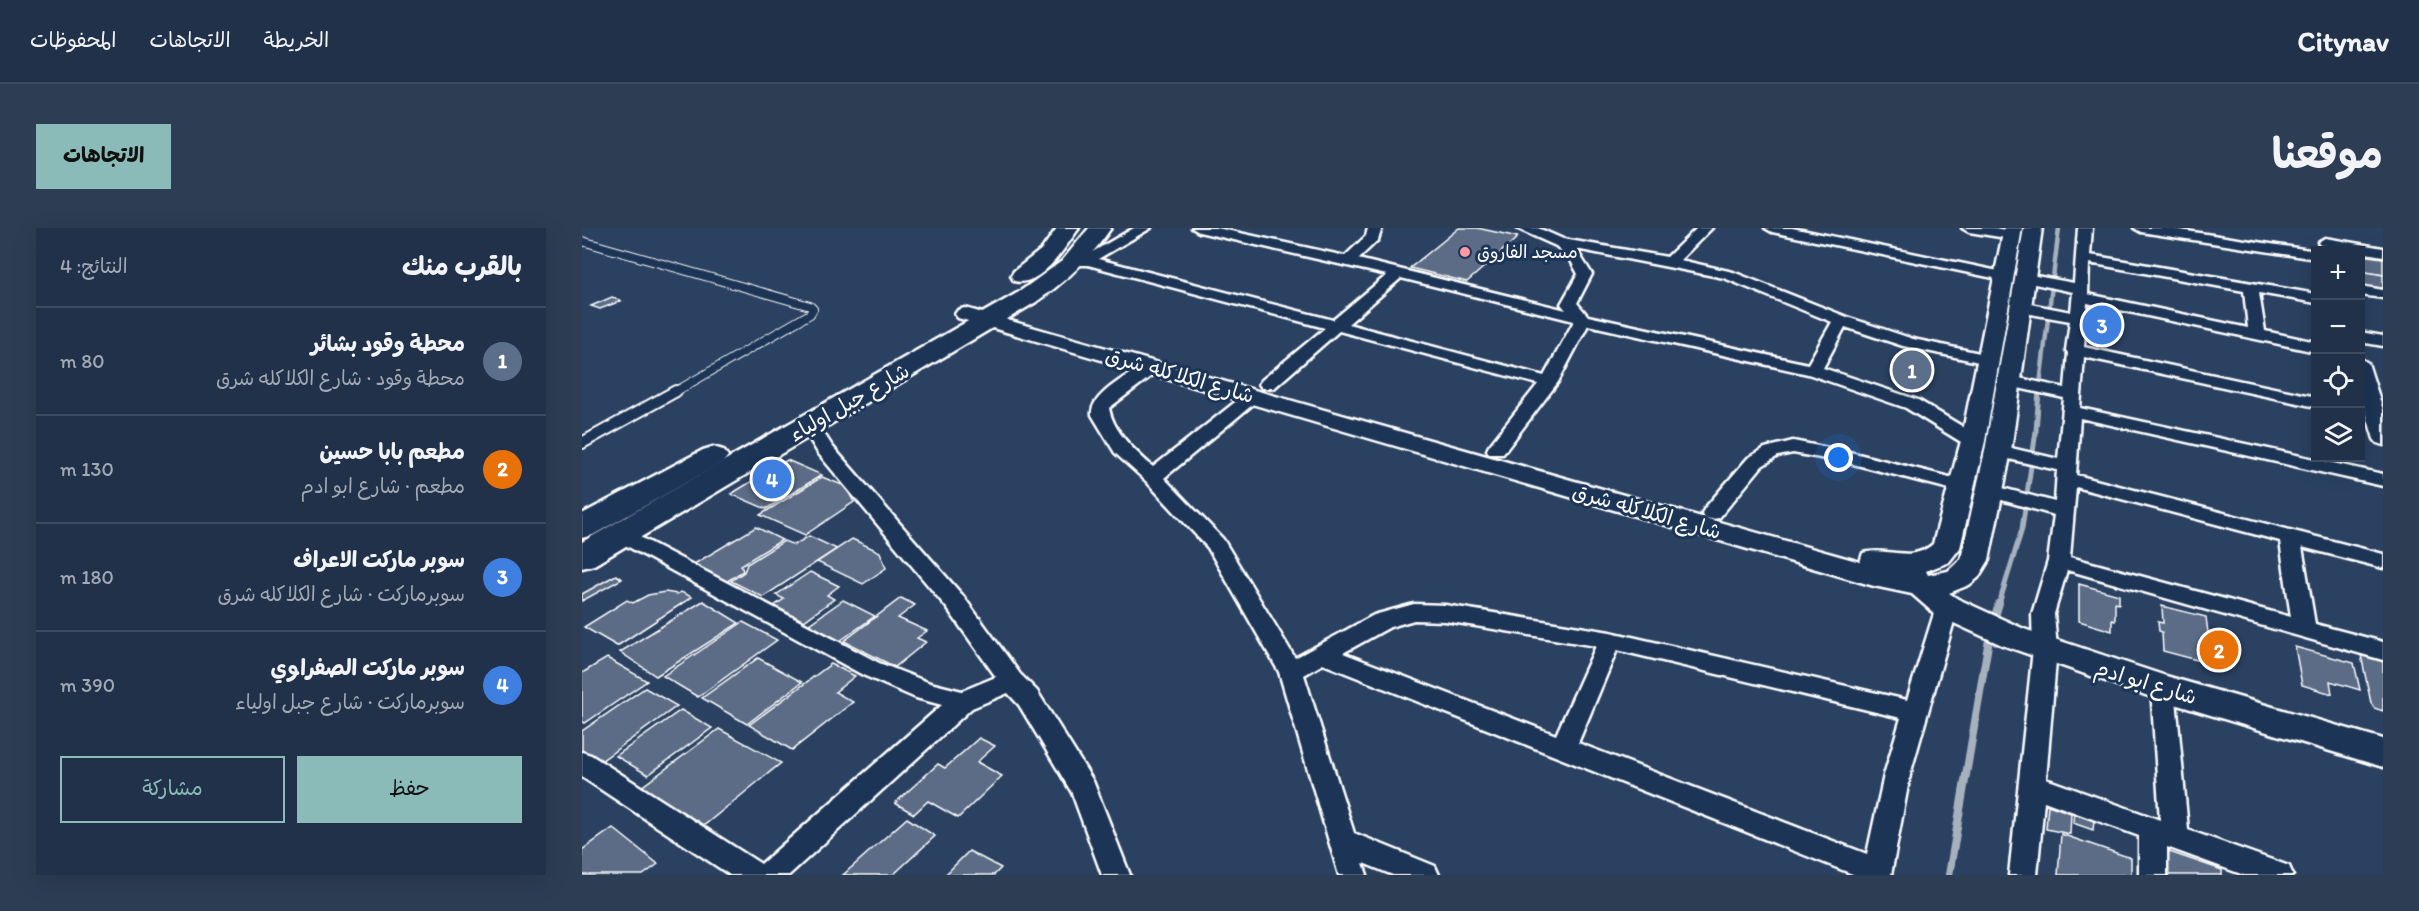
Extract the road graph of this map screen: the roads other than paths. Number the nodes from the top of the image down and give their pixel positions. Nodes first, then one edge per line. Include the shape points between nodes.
1 (1068, 228) edge
2 (1100, 228) edge
3 (1144, 228) edge
4 (1199, 228) edge
5 (1376, 228) edge
6 (1523, 228) edge
7 (1704, 228) edge
8 (1772, 228) edge
9 (1969, 228) edge
10 (2085, 228) edge
11 (2141, 228) edge
12 (2321, 228) edge
13 (2019, 230) edge
14 (582, 241) edge
15 (1563, 243) junction
16 (2326, 246) edge
17 (2365, 250) edge
18 (2383, 252) edge
19 (2311, 254) edge
20 (2083, 258) junction
21 (1348, 261) junction
22 (1079, 262) junction
23 (1670, 262) junction
24 (1397, 274) junction
25 (2014, 277) junction
26 (2251, 288) junction
27 (2365, 291) edge
28 (2080, 293) junction
29 (2383, 294) edge
30 (2311, 298) edge
31 (2020, 307) junction
32 (985, 312) junction
33 (2077, 318) junction
34 (1583, 319) junction
35 (1840, 320) junction
36 (1338, 326) junction
37 (2257, 334) junction
38 (2365, 338) edge
39 (2383, 341) edge
40 (2311, 346) edge
41 (2074, 350) junction
42 (1988, 359) junction
43 (1152, 367) junction
44 (1813, 370) junction
45 (2365, 370) edge
46 (2010, 381) junction
47 (1549, 382) junction
48 (1261, 390) junction
49 (2376, 390) edge
50 (2311, 401) edge
51 (2071, 403) junction
52 (2368, 413) edge
53 (810, 425) junction
54 (2383, 439) edge
55 (1973, 441) junction
56 (582, 442) edge
57 (1496, 450) junction
58 (1998, 451) junction
59 (2067, 473) junction
60 (1153, 477) junction
61 (2383, 480) edge
62 (1961, 486) junction
63 (1991, 491) junction
64 (2064, 511) junction
65 (1712, 513) junction
66 (582, 528) edge
67 (621, 534) junction
68 (2290, 536) junction
69 (582, 557) edge
70 (2058, 561) junction
71 (2383, 561) edge
72 (1913, 576) junction
73 (1947, 607) junction
74 (2304, 629) junction
75 (1610, 640) junction
76 (2045, 649) junction
77 (2383, 651) edge
78 (1324, 655) junction
79 (1291, 671) junction
80 (1012, 681) junction
81 (2163, 688) junction
82 (963, 701) junction
83 (1916, 712) junction
84 (1563, 748) junction
85 (2383, 753) edge
86 (582, 763) edge
87 (2031, 785) junction
88 (2175, 836) junction
89 (1342, 841) junction
90 (1878, 873) edge
91 (754, 875) edge
92 (770, 875) edge
93 (1116, 875) edge
94 (1353, 875) edge
95 (1425, 875) edge
96 (2023, 875) edge
97 (2153, 875) edge
98 (2279, 875) edge

1 - 32 highway, شارع جبل اولياء via 1056,246
2 - 22 highway, شارع جبل اولياء
3 - 22 street
4 - 21 street
5 - 21 street via 1373,237
6 - 15 street
7 - 23 street
8 - 25 street
9 - 13 street
10 - 20 street
11 - 19 street
12 - 16 street
13 - 25 street, شارع الكلاكله شرق
14 - 56 lane via 813,309 691,383
15 - 23 street
15 - 34 street via 1585,274 1569,304
17 - 18 street
20 - 26 street
20 - 28 street
21 - 24 street
22 - 32 highway, شارع جبل اولياء
22 - 36 street
23 - 35 street via 1728,275
24 - 34 street
24 - 36 street
25 - 28 street
25 - 31 street, شارع الكلاكله شرق
25 - 42 street, شارع الكلاكله شرق
26 - 30 street
26 - 37 street
27 - 29 street
28 - 33 street
28 - 37 street
31 - 33 street
31 - 46 street, شارع الكلاكله شرق
32 - 43 street, شارع الكلاكله شرق
32 - 48 street, شارع الكلاكله شرق
32 - 53 highway, شارع جبل اولياء
32 - 66 highway, شارع جبل اولياء
33 - 41 street
34 - 44 street
34 - 47 street
35 - 42 street via 1909,344
35 - 44 street
36 - 47 street
36 - 48 street
37 - 40 street
38 - 39 street
41 - 50 street
41 - 51 street
42 - 55 street, شارع الكلاكله شرق
43 - 48 street, شارع الكلاكله شرق
43 - 60 street via 1104,401 1100,408 1122,449
44 - 55 street via 1912,404
45 - 49 street
46 - 51 street
46 - 58 street, شارع الكلاكله شرق
47 - 57 street
48 - 57 street, شارع الكلاكله شرق
48 - 60 street
48 - 72 street, شارع الكلاكله شرق via 1884,579
49 - 52 street
51 - 59 street
51 - 61 street
52 - 54 street
53 - 67 highway, شارع جبل اولياء
53 - 80 street via 825,449 955,602
55 - 62 street, شارع الكلاكله شرق
57 - 65 street, شارع الكلاكله شرق
58 - 59 street
58 - 63 street, شارع الكلاكله شرق
59 - 64 street
59 - 68 street
60 - 79 street via 1216,544
62 - 65 street via 1793,447 1772,452 1755,462
62 - 72 street, شارع الكلاكله شرق via 1946,548
63 - 64 street
63 - 72 street, شارع الكلاكله شرق via 1972,566 1954,581
64 - 70 street
65 - 72 street, شارع الكلاكله شرق via 1883,563
67 - 69 highway, شارع جبل اولياء
67 - 82 street via 871,669 925,691
68 - 71 street
68 - 74 street
70 - 74 street
70 - 76 street via 2043,614
72 - 73 street, شارع ابو ادم
73 - 76 street, شارع ابو ادم
73 - 83 street
74 - 77 street
75 - 78 street via 1444,613 1414,612 1382,621
75 - 83 street
75 - 84 street
76 - 81 street, شارع ابو ادم
76 - 87 street
78 - 79 street
78 - 84 street
79 - 89 street
80 - 82 street
80 - 93 street via 1028,698 1084,789
81 - 85 street, شارع ابو ادم
81 - 88 street
82 - 92 street
83 - 90 street via 1896,775
84 - 90 street
86 - 91 street
87 - 88 street
87 - 96 street
88 - 97 street via 2153,833
88 - 98 street
89 - 94 street
89 - 95 street

